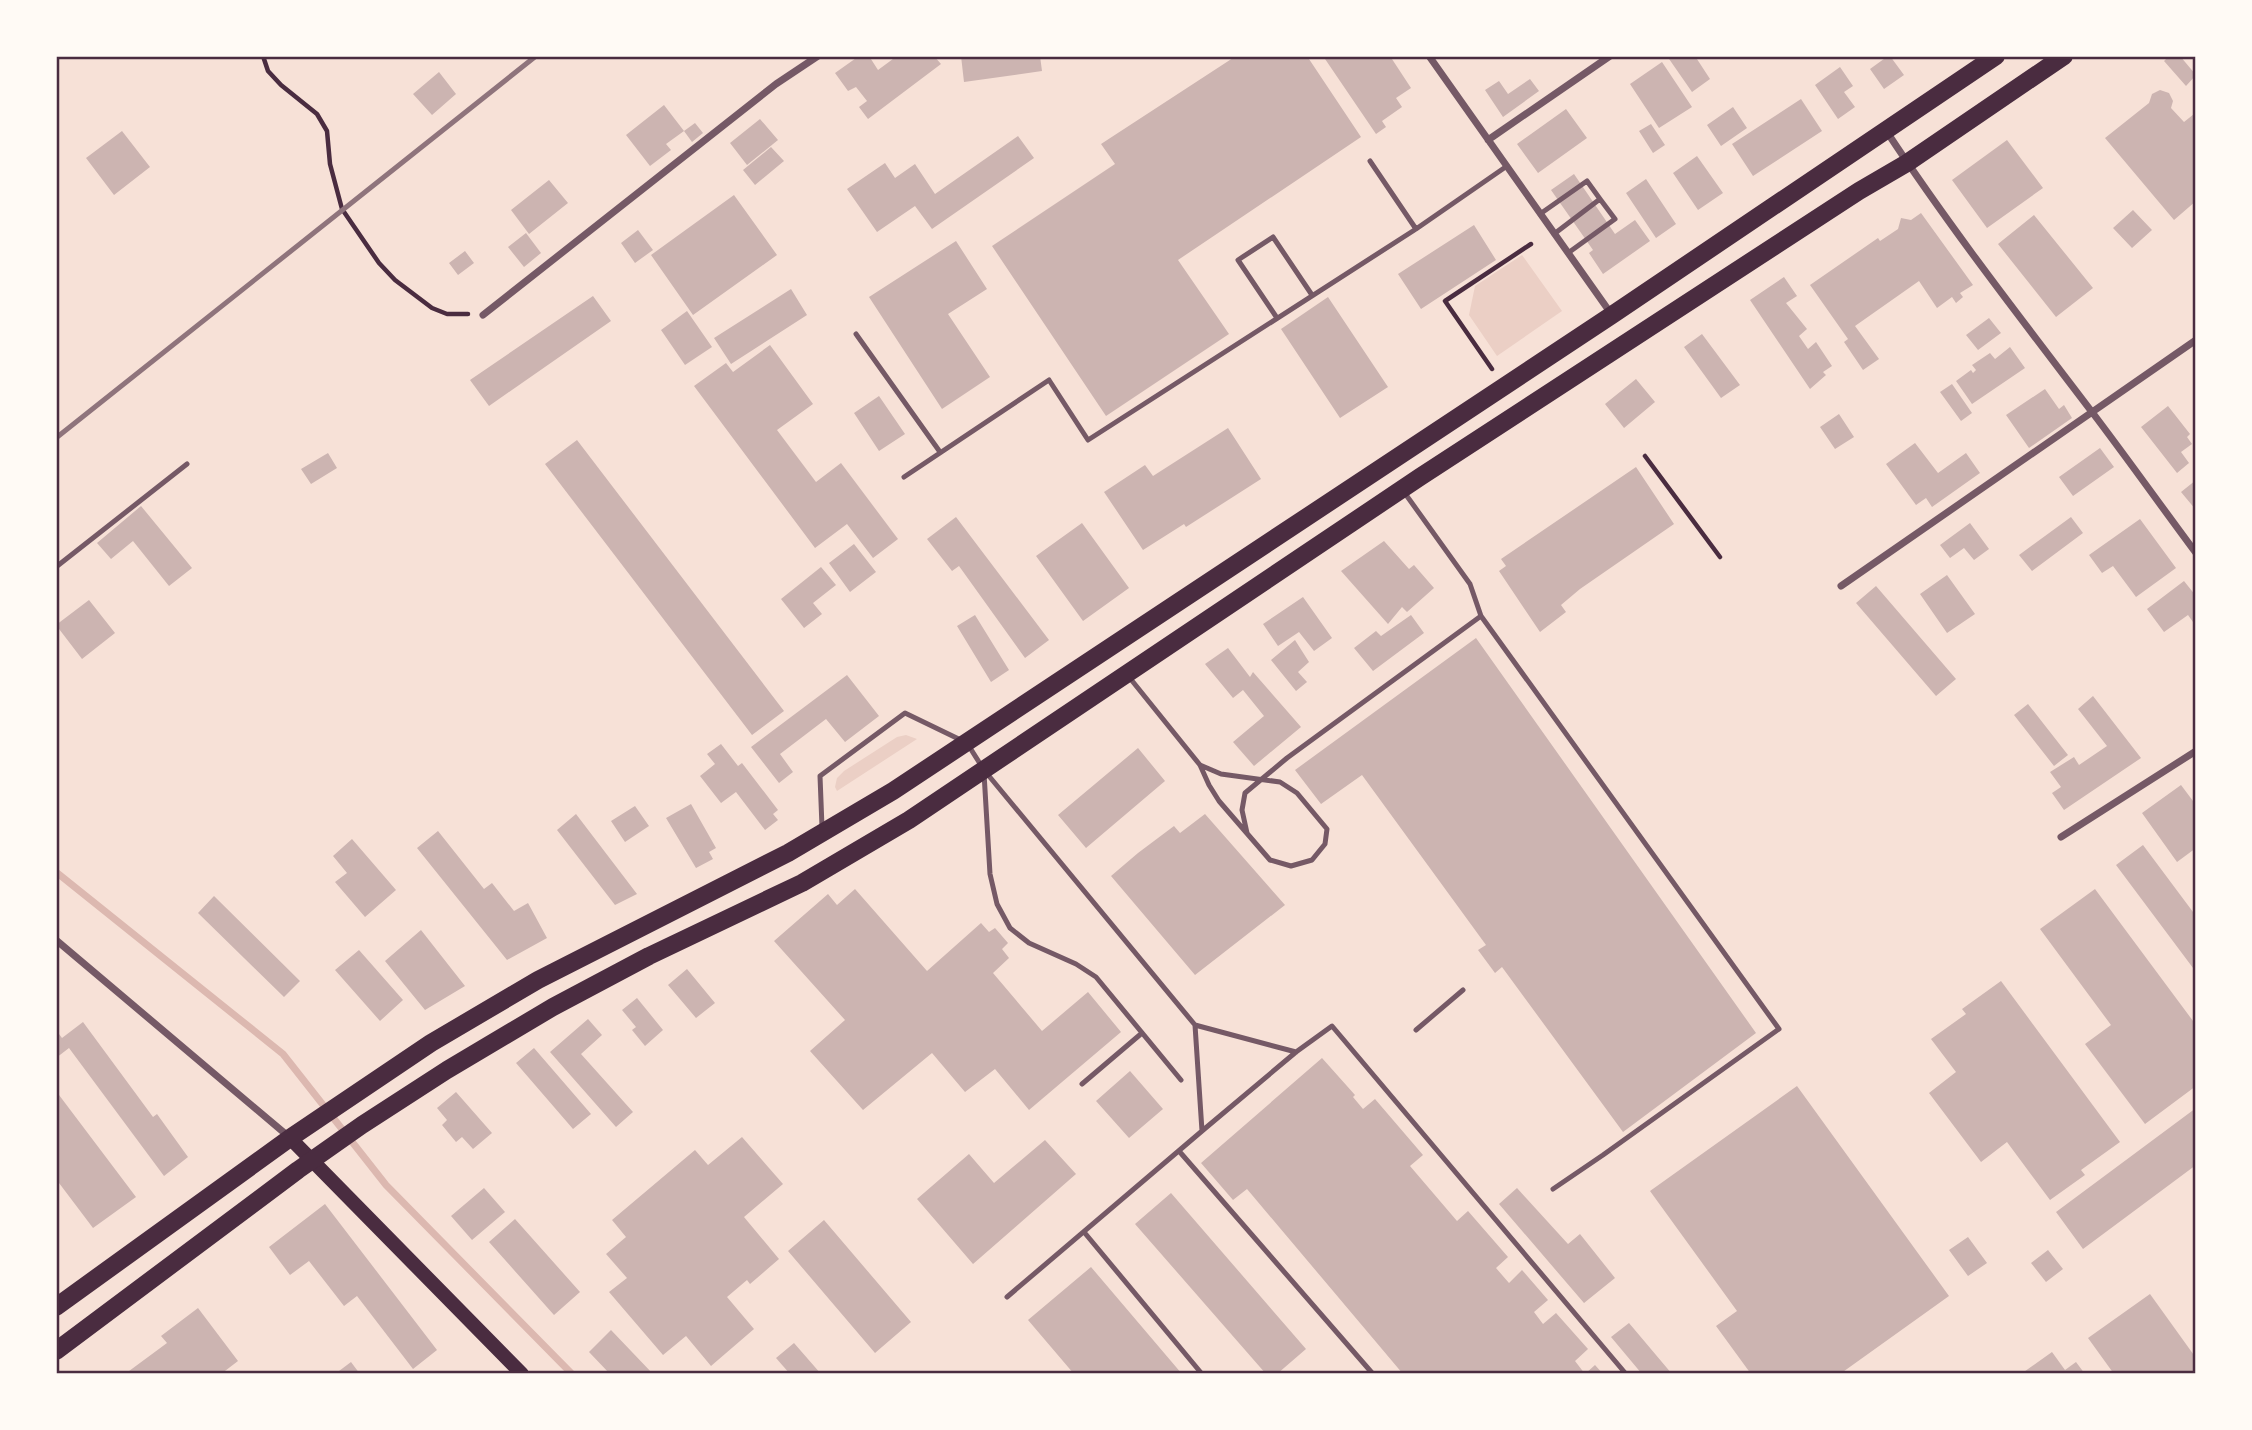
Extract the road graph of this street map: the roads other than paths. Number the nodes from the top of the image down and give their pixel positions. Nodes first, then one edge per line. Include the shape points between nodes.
1 (818, 56) edge
2 (1429, 56) edge
3 (1610, 56) edge
4 (1996, 56) edge
5 (2064, 56) edge
6 (1886, 132) junction
7 (1488, 140) junction
8 (1370, 161) dead end
9 (1907, 163) junction
10 (1507, 166) junction
11 (1600, 200) junction
12 (1540, 214) junction
13 (1416, 229) junction
14 (1554, 234) junction
15 (1568, 253) junction
16 (1312, 295) junction
17 (483, 314) road end
18 (1612, 315) junction
19 (1277, 318) junction
20 (856, 334) dead end
21 (2196, 340) edge
22 (2091, 411) junction
23 (940, 452) junction
24 (187, 464) dead end
25 (904, 477) dead end
26 (1402, 490) junction
27 (2196, 553) edge
28 (56, 567) edge
29 (1842, 586) dead end
30 (1481, 616) junction
31 (1127, 674) junction
32 (967, 743) junction
33 (2196, 751) edge
34 (1200, 765) junction
35 (984, 770) junction
36 (1259, 780) junction
37 (822, 833) junction
38 (1247, 833) junction
39 (2061, 837) dead end
40 (56, 940) edge
41 (1463, 990) dead end
42 (1195, 1025) junction
43 (1416, 1030) dead end
44 (1142, 1033) junction
45 (1296, 1052) junction
46 (1181, 1080) dead end
47 (1082, 1084) dead end
48 (1202, 1131) junction
49 (296, 1133) junction
50 (1179, 1151) junction
51 (318, 1155) junction
52 (1553, 1189) dead end
53 (1083, 1232) junction
54 (1007, 1297) dead end
55 (56, 1307) edge
56 (56, 1351) edge
57 (522, 1374) edge
58 (1202, 1374) edge
59 (1373, 1374) edge
60 (1626, 1374) edge

1 - 17 street
2 - 7 street
3 - 7 street
4 - 6 main road
5 - 9 main road
6 - 9 street
6 - 18 main road
7 - 10 street
8 - 13 lane
9 - 22 street
9 - 26 main road
10 - 12 street
10 - 13 lane
11 - 12 lane via 1587,181
11 - 14 lane
11 - 15 lane via 1615,219
12 - 14 street
13 - 16 lane
14 - 15 street
15 - 18 street
16 - 19 lane
16 - 19 lane via 1273,237 1238,260
18 - 32 main road
19 - 23 lane via 1088,440 1049,380
20 - 23 lane
21 - 22 street
22 - 27 street
22 - 29 street
23 - 25 lane
24 - 28 lane
26 - 30 lane via 1470,584
26 - 31 main road
30 - 36 lane
30 - 52 lane via 1779,1029
31 - 34 lane
31 - 35 main road
32 - 35 lane
32 - 37 main road
32 - 37 lane via 905,713 820,776
33 - 39 street
34 - 36 lane via 1221,774
34 - 38 lane via 1209,785
35 - 42 lane
35 - 44 lane via 990,874 996,904 1010,928 1096,978
35 - 51 main road via 802,883 553,1007
36 - 38 lane via 1245,793 1242,810
36 - 38 lane via 1280,782 1297,793 1327,829 1325,844 1312,860 1291,866 1270,860
37 - 49 main road via 538,980 431,1043
40 - 49 street
41 - 43 lane
42 - 45 lane
42 - 48 lane
44 - 46 lane
44 - 47 lane
45 - 48 lane
45 - 60 lane via 1332,1026
48 - 50 lane
49 - 51 main road
49 - 55 main road
50 - 53 lane
50 - 59 lane
51 - 56 main road
51 - 57 main road
53 - 54 lane
53 - 58 lane

